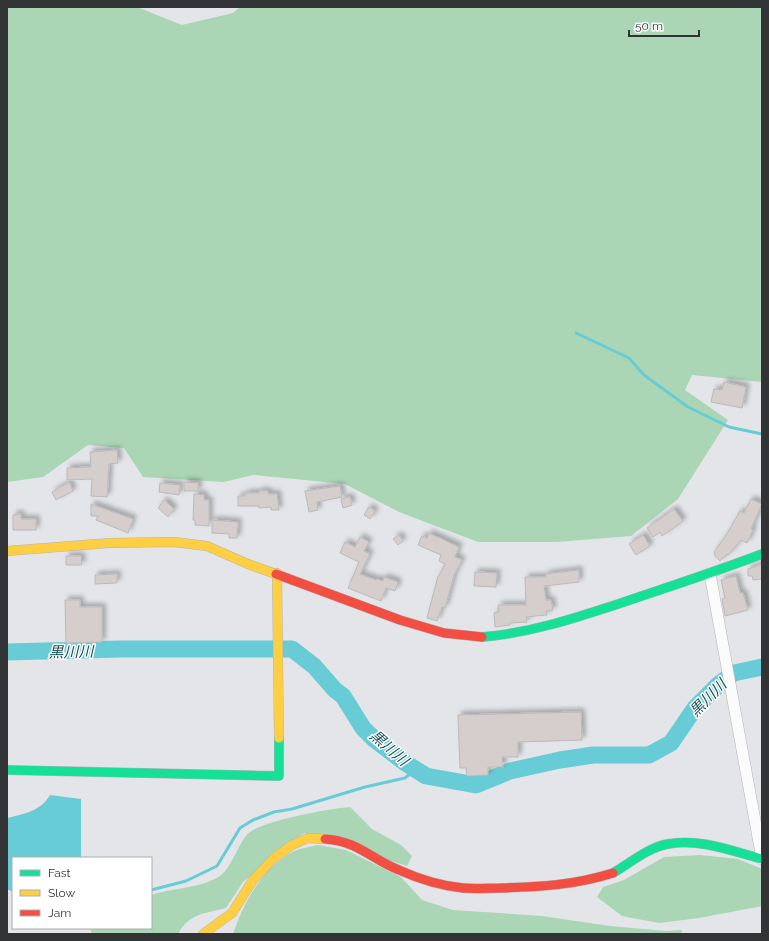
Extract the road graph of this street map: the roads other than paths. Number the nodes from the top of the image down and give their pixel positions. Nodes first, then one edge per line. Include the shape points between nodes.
1 (7, 551) edge
2 (762, 554) edge
3 (277, 573) junction
4 (710, 574) junction
5 (7, 770) edge
6 (762, 859) edge
7 (203, 934) edge

1 - 3 street via 109,543 174,542 207,546 248,564
2 - 4 street
3 - 4 street via 427,629 479,637 546,627
3 - 5 street via 279,776
4 - 6 street
6 - 7 street via 708,844 668,844 654,849 613,874 586,881 546,886 463,888 430,881 398,870 370,853 340,840 308,838 292,845 274,858 253,880 232,913

